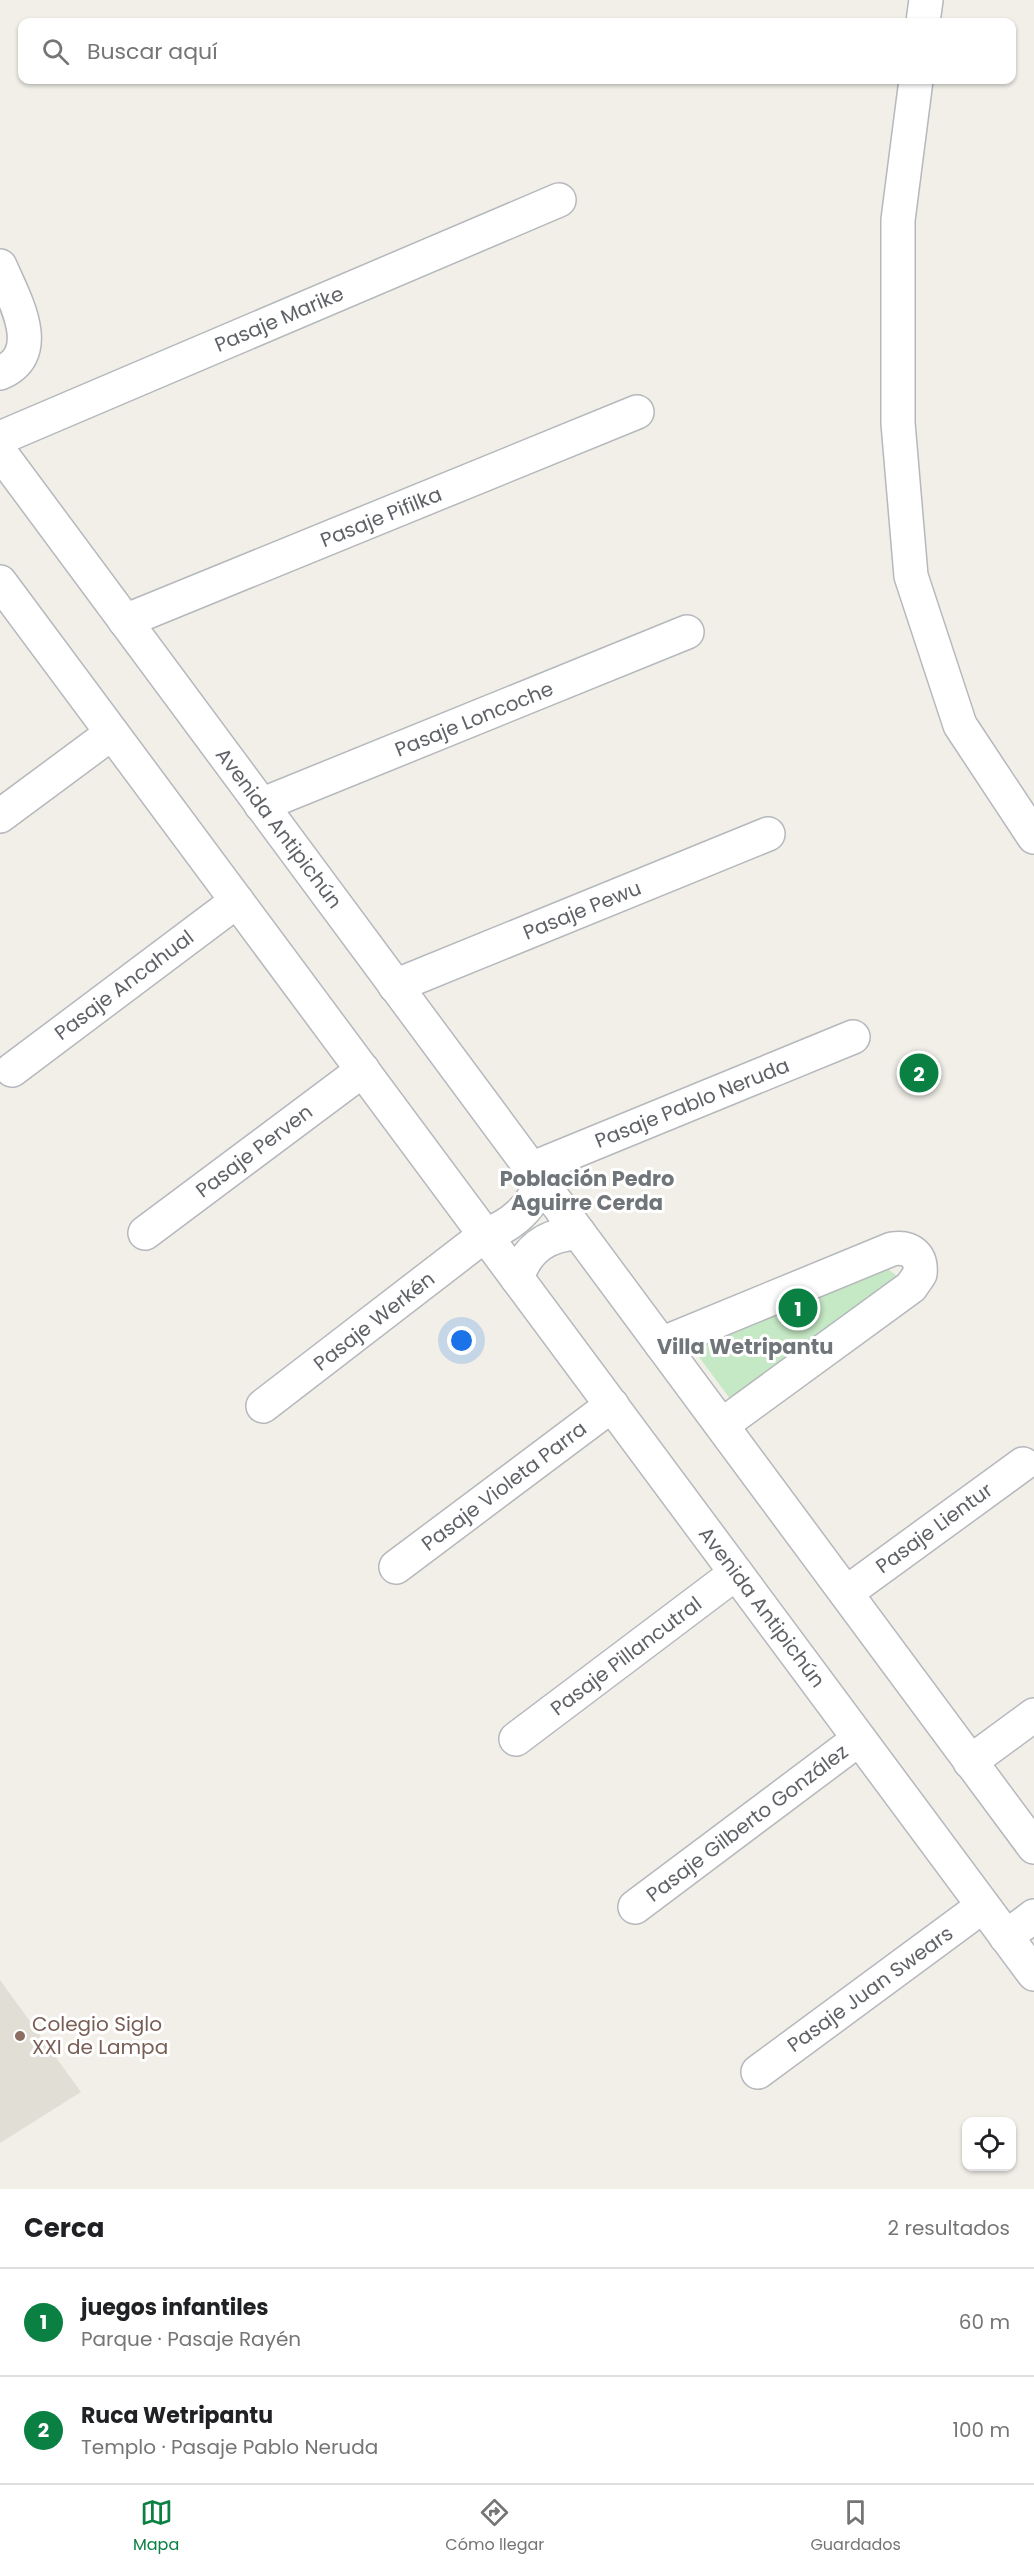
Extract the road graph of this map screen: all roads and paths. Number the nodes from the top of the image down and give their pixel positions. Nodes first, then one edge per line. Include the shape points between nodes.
1 (926, 0) edge
2 (924, 18) edge
3 (915, 84) edge
4 (559, 200) dead end
5 (0, 266) edge
6 (11, 365) edge
7 (637, 412) dead end
8 (0, 438) edge
9 (5, 470) edge
10 (0, 582) edge
11 (125, 621) junction
12 (687, 632) dead end
13 (112, 733) junction
14 (261, 805) junction
15 (0, 816) edge
16 (768, 834) dead end
17 (1034, 837) edge
18 (237, 901) junction
19 (395, 986) junction
20 (853, 1037) dead end
21 (12, 1070) dead end
22 (363, 1070) junction
23 (536, 1176) junction
24 (145, 1233) dead end
25 (579, 1233) junction
26 (485, 1236) junction
27 (517, 1278) junction
28 (662, 1344) junction
29 (612, 1405) junction
30 (263, 1407) dead end
31 (722, 1425) junction
32 (1023, 1464) dead end
33 (396, 1567) dead end
34 (736, 1573) junction
35 (846, 1593) junction
36 (1034, 1715) edge
37 (516, 1739) dead end
38 (859, 1739) junction
39 (970, 1762) junction
40 (1034, 1847) edge
41 (983, 1906) junction
42 (635, 1907) dead end
43 (1034, 1916) edge
44 (1006, 1937) junction
45 (1034, 1974) edge
46 (758, 2072) dead end

1 - 2 street
3 - 17 street via 898,220 898,423 911,576 960,725
4 - 8 street, Pasaje Marike
5 - 6 street via 20,315 25,346
7 - 11 street, Pasaje Pifilka
9 - 11 street, Avenida Antipichún
10 - 13 street, Avenida Antipichún
11 - 14 street, Avenida Antipichún
12 - 14 street, Pasaje Loncoche
13 - 15 street
13 - 18 street, Avenida Antipichún
14 - 19 street, Avenida Antipichún
16 - 19 street, Pasaje Pewu
18 - 21 street, Pasaje Ancahual
18 - 22 street, Avenida Antipichún
19 - 23 street, Avenida Antipichún
20 - 23 street, Pasaje Pablo Neruda
22 - 24 street, Pasaje Perven
22 - 26 street, Avenida Antipichún
23 - 25 street, Avenida Antipichún
23 - 26 street via 534,1199 523,1213
25 - 27 street via 564,1234 538,1245
25 - 28 street, Avenida Antipichún
26 - 27 street, Avenida Antipichún
26 - 30 street, Pasaje Werkén
27 - 29 street, Avenida Antipichún
28 - 31 street, Avenida Antipichún
28 - 31 street via 892,1249 902,1248 918,1257 920,1274 911,1287
29 - 33 street, Pasaje Violeta Parra
29 - 34 street, Avenida Antipichún
31 - 35 street, Avenida Antipichún
32 - 35 street, Pasaje Lientur
34 - 37 street, Pasaje Pillancutral
34 - 38 street, Avenida Antipichún
35 - 39 street, Avenida Antipichún
36 - 39 street
38 - 41 street, Avenida Antipichún
38 - 42 street, Pasaje Gilberto González
39 - 40 street, Avenida Antipichún
41 - 44 street, Avenida Antipichún
41 - 46 street, Pasaje Juan Swears
43 - 44 street
44 - 45 street, Avenida Antipichún

